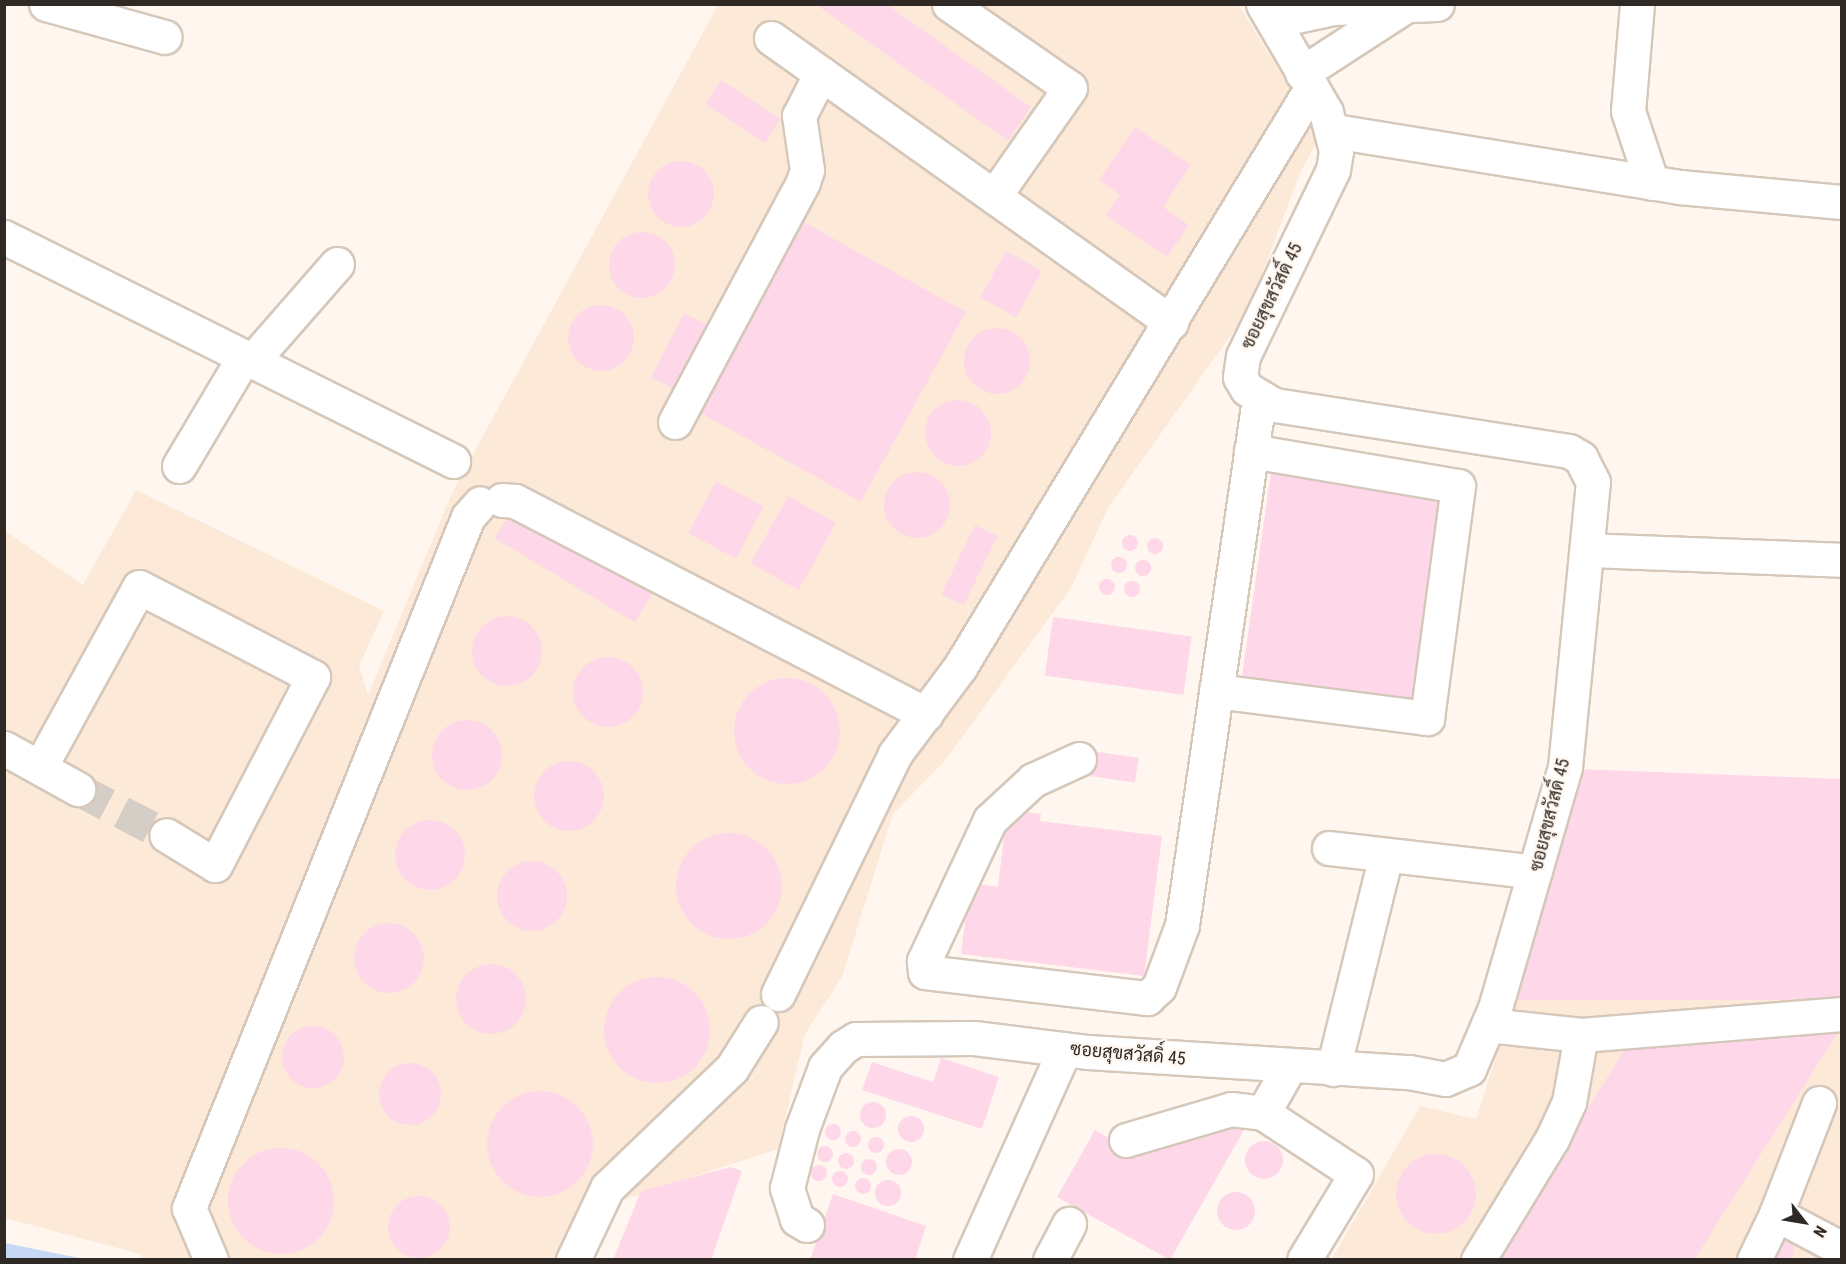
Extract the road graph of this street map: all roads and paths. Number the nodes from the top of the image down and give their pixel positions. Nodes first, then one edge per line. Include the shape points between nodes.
1 (46, 4) edge
2 (949, 4) edge
3 (1437, 4) edge
4 (1637, 4) edge
5 (1402, 8) junction
6 (1268, 13) edge
7 (165, 37) dead end
8 (771, 38) dead end
9 (821, 73) junction
10 (1307, 80) junction
11 (1334, 131) junction
12 (1652, 183) junction
13 (994, 196) junction
14 (1842, 202) edge
15 (4, 237) edge
16 (337, 264) dead end
17 (1171, 322) junction
18 (248, 359) junction
19 (1259, 399) junction
20 (675, 422) dead end
21 (1251, 451) junction
22 (453, 461) dead end
23 (179, 466) dead end
24 (1587, 550) junction
25 (1842, 560) edge
26 (1216, 691) junction
27 (926, 714) junction
28 (4, 748) edge
29 (1079, 759) dead end
30 (40, 767) junction
31 (78, 789) tunnel mouth
32 (166, 835) tunnel mouth
33 (1329, 848) dead end
34 (1386, 855) junction
35 (1535, 872) junction
36 (778, 994) dead end
37 (1842, 1014) edge
38 (761, 1022) dead end
39 (1488, 1025) junction
40 (1581, 1035) junction
41 (1065, 1049) junction
42 (1289, 1067) junction
43 (1333, 1069) junction
44 (1819, 1103) dead end
45 (1263, 1113) junction
46 (1126, 1140) dead end
47 (1776, 1214) junction
48 (1069, 1224) dead end
49 (807, 1225) dead end
50 (1842, 1249) edge
51 (211, 1260) edge
52 (573, 1260) edge
53 (970, 1260) edge
54 (1050, 1260) edge
55 (1304, 1260) edge
56 (1478, 1260) edge
57 (1754, 1260) edge

1 - 7 street
2 - 13 street via 1070,88
3 - 5 street
4 - 12 street via 1628,111
5 - 6 street
5 - 10 street
6 - 10 street, ซอยสุขสวัสดิ์ 45
8 - 9 street
9 - 13 street
9 - 20 street via 798,116 807,170 803,182
10 - 11 street, ซอยสุขสวัสดิ์ 45
10 - 17 street
11 - 12 street
11 - 19 street, ซอยสุขสวัสดิ์ 45 via 1333,170 1243,356 1240,377
12 - 14 street
13 - 17 street
15 - 18 street
16 - 18 street
17 - 27 street via 960,667
18 - 22 street
18 - 23 street
19 - 21 street
19 - 24 street, ซอยสุขสวัสดิ์ 45 via 1294,409 1569,451 1581,458 1593,482
21 - 26 street
21 - 26 street via 1458,486 1427,718
24 - 25 street
24 - 35 street, ซอยสุขสวัสดิ์ 45 via 1565,767
26 - 29 street via 1182,925 1159,987 1147,998 925,972 924,961 990,820 1033,780
27 - 36 street via 896,754
27 - 51 street via 515,501 491,502 468,517 189,1208
28 - 30 street
30 - 31 street
30 - 32 street via 139,587 313,677 215,865
33 - 34 street
34 - 35 street
34 - 43 street
35 - 39 street, ซอยสุขสวัสดิ์ 45
37 - 40 street
38 - 52 street via 732,1068 607,1188
39 - 40 street
39 - 43 street, ซอยสุขสวัสดิ์ 45 via 1469,1069 1458,1077
40 - 56 street via 1569,1102 1552,1139
41 - 42 street, ซอยสุขสวัสดิ์ 45
41 - 49 street, ซอยสุขสวัสดิ์ 45 via 963,1038 856,1039 843,1047 825,1067 815,1089 787,1188 797,1219
41 - 53 street
42 - 43 street, ซอยสุขสวัสดิ์ 45
42 - 45 street
44 - 47 street
45 - 46 street via 1231,1109
45 - 55 street via 1356,1174
47 - 50 street
47 - 57 street
48 - 54 street

